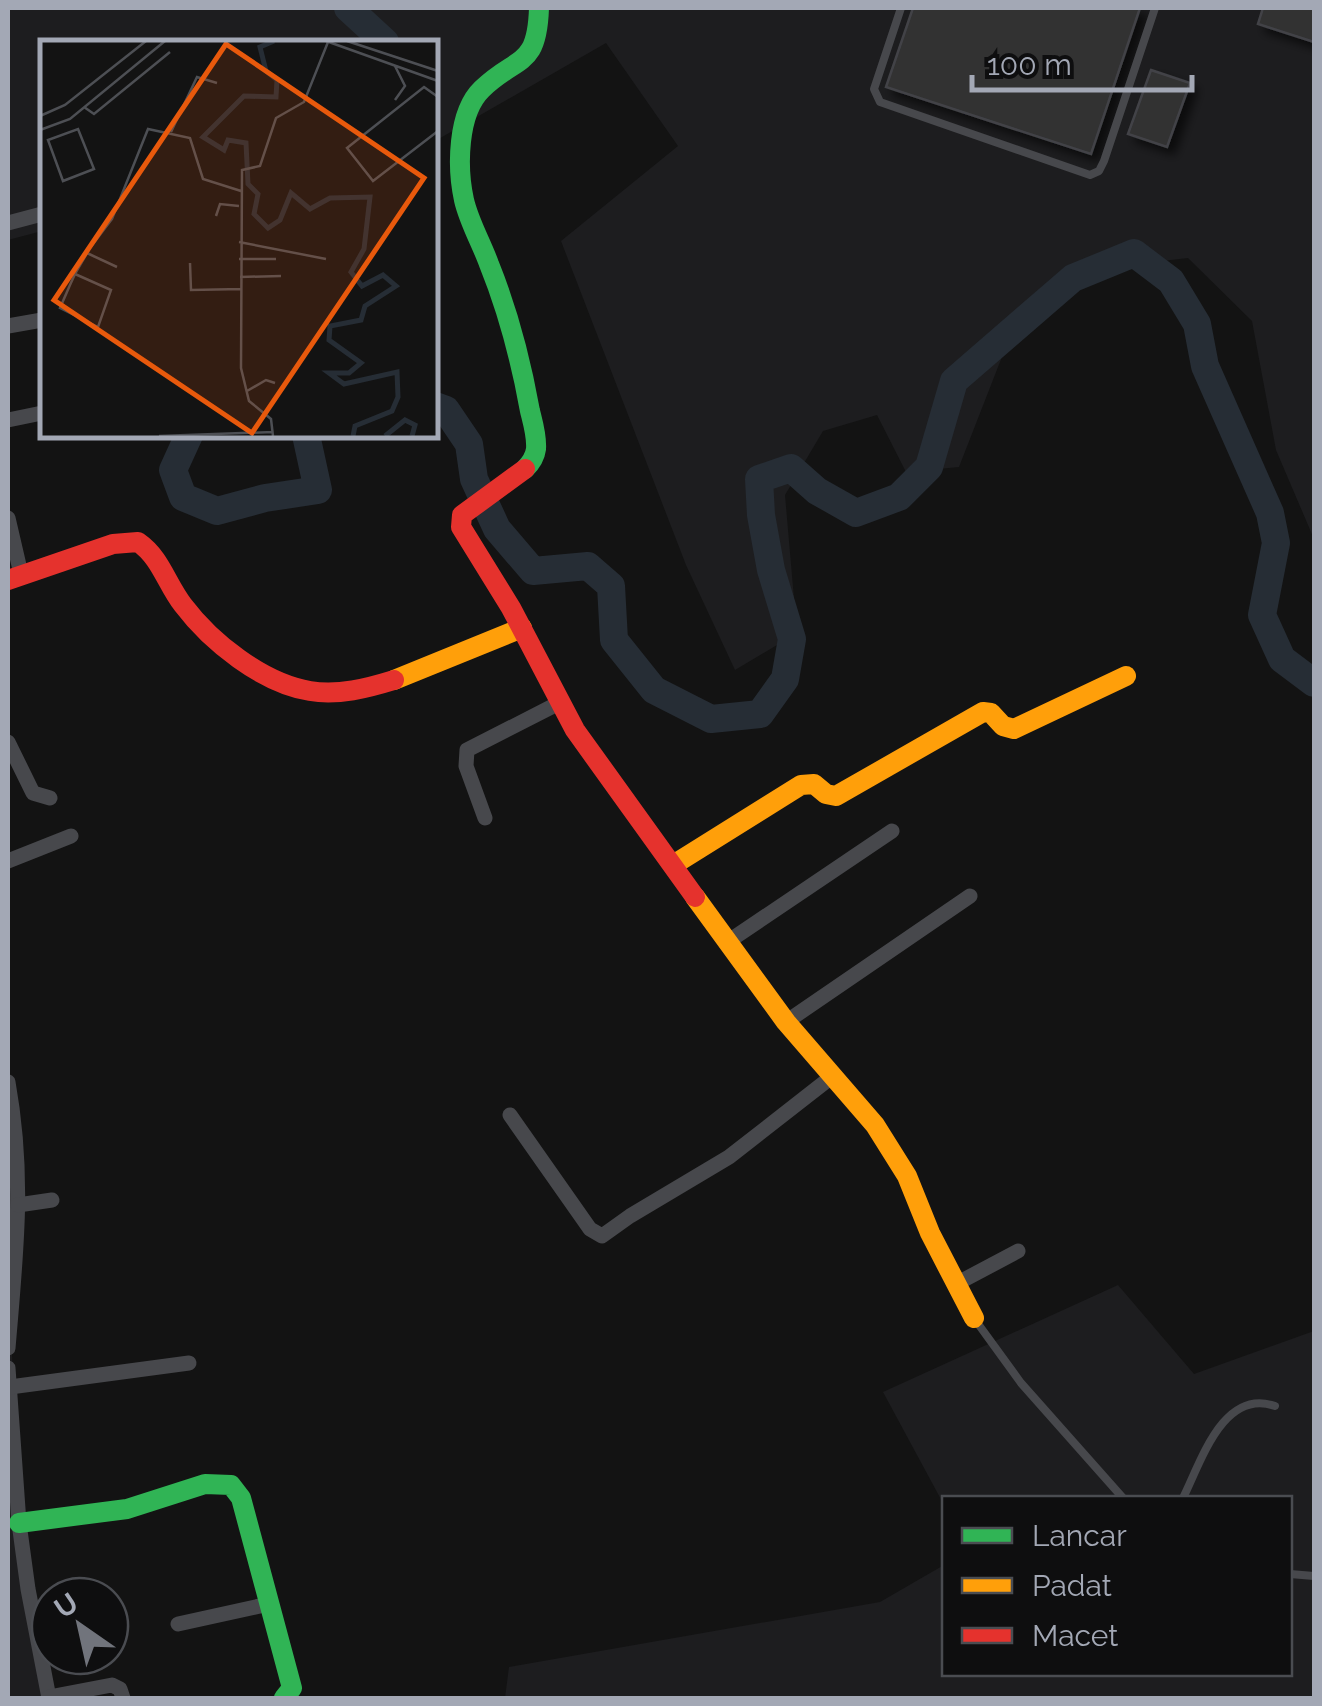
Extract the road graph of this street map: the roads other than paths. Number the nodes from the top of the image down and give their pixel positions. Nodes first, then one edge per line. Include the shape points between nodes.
1 (539, 8) edge
2 (902, 8) edge
3 (1155, 8) edge
4 (40, 215) edge
5 (8, 223) edge
6 (40, 320) edge
7 (8, 326) edge
8 (40, 413) edge
9 (8, 420) edge
10 (8, 518) edge
11 (14, 577) edge
12 (522, 628) junction
13 (1126, 676) dead end
14 (562, 702) junction
15 (8, 742) edge
16 (50, 798) dead end
17 (485, 818) dead end
18 (892, 831) dead end
19 (71, 836) dead end
20 (8, 861) edge
21 (672, 866) junction
22 (970, 896) dead end
23 (726, 942) junction
24 (786, 1022) junction
25 (834, 1074) junction
26 (8, 1082) edge
27 (510, 1115) dead end
28 (52, 1200) dead end
29 (18, 1205) junction
30 (1018, 1251) dead end
31 (956, 1284) junction
32 (974, 1318) joint
33 (8, 1348) edge
34 (189, 1363) dead end
35 (8, 1368) edge
36 (10, 1387) edge
37 (1276, 1406) dead end
38 (1121, 1496) edge
39 (1184, 1496) edge
40 (19, 1523) junction
41 (270, 1604) junction
42 (178, 1624) dead end
43 (49, 1698) edge
44 (123, 1698) edge
45 (284, 1698) edge

1 - 12 street via 533,50 472,102 461,172 468,218 525,377 535,438 532,462 465,512 460,527
2 - 3 lane via 874,89 880,102 1090,175 1104,161
4 - 5 street
6 - 7 street
8 - 9 street
10 - 11 street
11 - 12 street via 138,542 157,558 206,632 310,691 368,686
12 - 14 street
13 - 21 street via 1014,729 983,712 836,796 802,785
14 - 17 street via 467,750 466,766
14 - 21 street
15 - 16 street via 33,793
18 - 23 street
19 - 20 street
21 - 23 street
22 - 24 street
23 - 24 street
24 - 25 street
25 - 27 street via 729,1157 602,1236 590,1230
25 - 31 street via 907,1176
26 - 29 street
28 - 29 street
29 - 33 street
30 - 31 street
31 - 32 street
32 - 38 lane via 1021,1383
34 - 36 street
35 - 36 street
36 - 40 street
37 - 39 lane via 1260,1400 1225,1418
40 - 41 street via 84,1516 226,1482 241,1498
40 - 43 street
41 - 42 street
41 - 45 street via 292,1688
43 - 44 street via 112,1685

